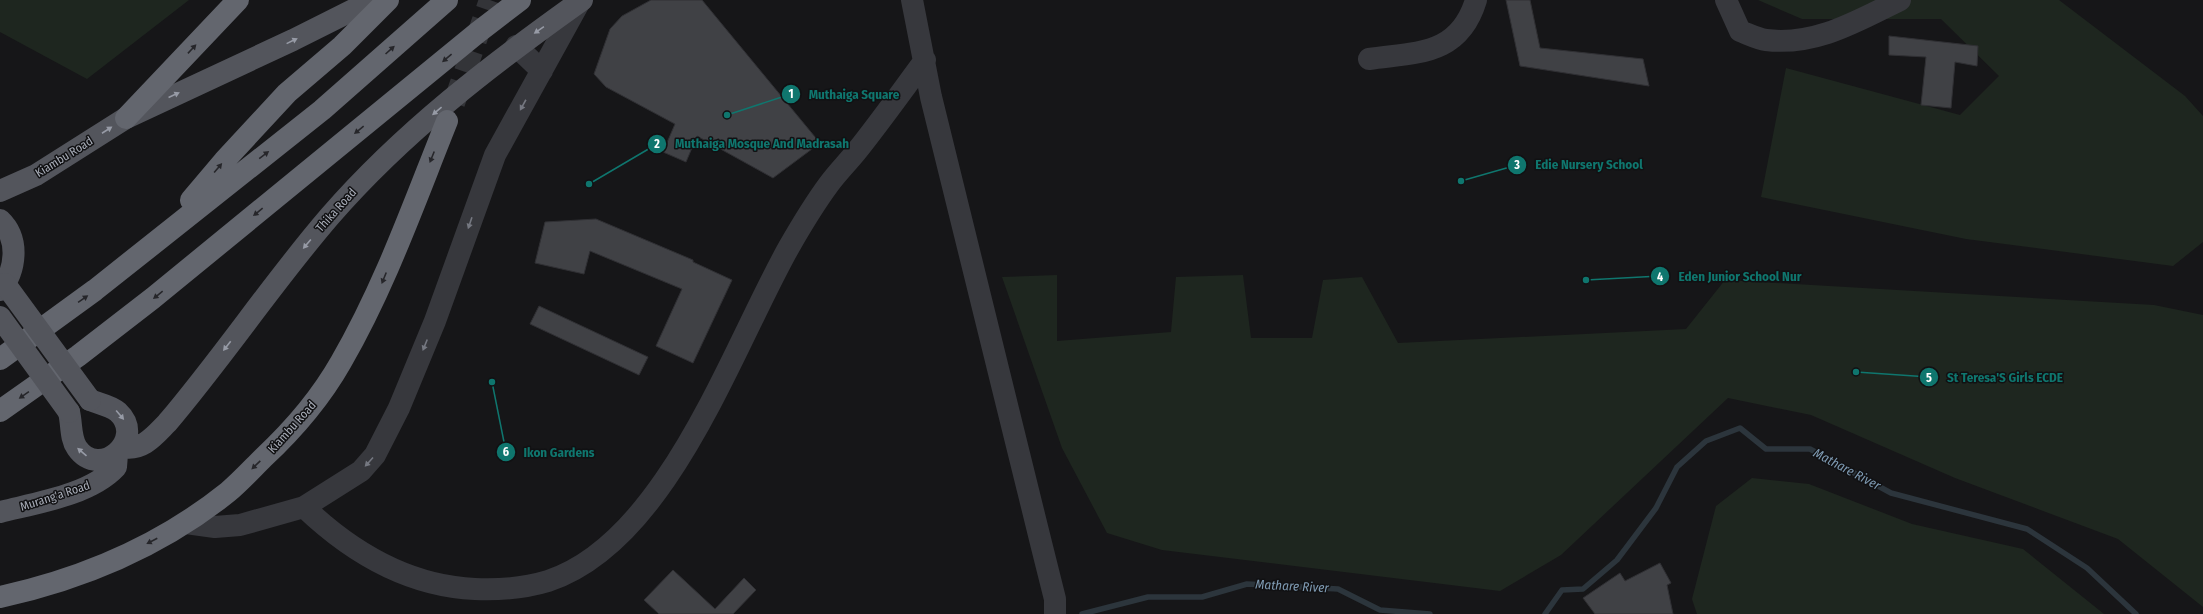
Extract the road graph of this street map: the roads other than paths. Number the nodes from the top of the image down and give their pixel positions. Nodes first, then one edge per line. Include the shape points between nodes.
1 (238, 0) edge
2 (373, 0) edge
3 (388, 0) edge
4 (447, 0) edge
5 (520, 0) edge
6 (912, 0) edge
7 (1476, 0) edge
8 (1726, 0) edge
9 (1900, 0) edge
10 (581, 1) edge
11 (516, 46) junction
12 (1369, 59) dead end
13 (925, 60) junction
14 (542, 71) junction
15 (126, 118) junction
16 (447, 121) tunnel mouth
17 (0, 191) edge
18 (0, 220) edge
19 (157, 241) junction
20 (3, 287) edge
21 (0, 317) edge
22 (0, 359) edge
23 (0, 411) edge
24 (120, 450) junction
25 (304, 507) junction
26 (0, 512) edge
27 (186, 522) junction
28 (0, 597) edge
29 (1055, 614) edge

15 -> 1 highway
15 -> 2 main road via 294,40
19 -> 3 highway via 224,161 287,93 342,46
19 -> 4 highway via 322,110
5 -> 23 highway via 153,298 78,356
6 - 13 street
7 - 12 street via 1465,23 1452,39 1434,50
8 - 9 street via 1740,31 1765,40 1806,40 1847,26
10 -> 11 main road, Thika Road
10 - 14 street
11 - 14 street
11 -> 24 main road, Thika Road via 421,124 371,172 296,257 167,423 143,445
13 - 25 street via 829,184 789,246 693,436 653,499 639,516 591,558 572,570 548,580 522,586 493,589 457,588 427,583 341,540
13 - 29 street via 931,97 1043,550
14 -> 25 street via 495,156 435,321 385,438 361,471
17 -> 15 main road, Kiambu Road via 36,174
16 -> 27 highway, Kiambu Road via 376,297 341,363 318,398 278,444 228,491
18 - 20 main road via 11,237 14,252 12,269
22 -> 19 highway
20 -> 24 main road, Murang'a Road, bridge via 90,400 112,407 123,418 127,432
24 -> 21 main road, Thika Road, bridge via 102,460 84,456 73,441 69,412
24 - 26 main road, Murang'a Road via 116,467 100,481 67,494
25 - 27 street via 240,525 215,527
27 -> 28 highway, Kiambu Road via 118,558 73,577

